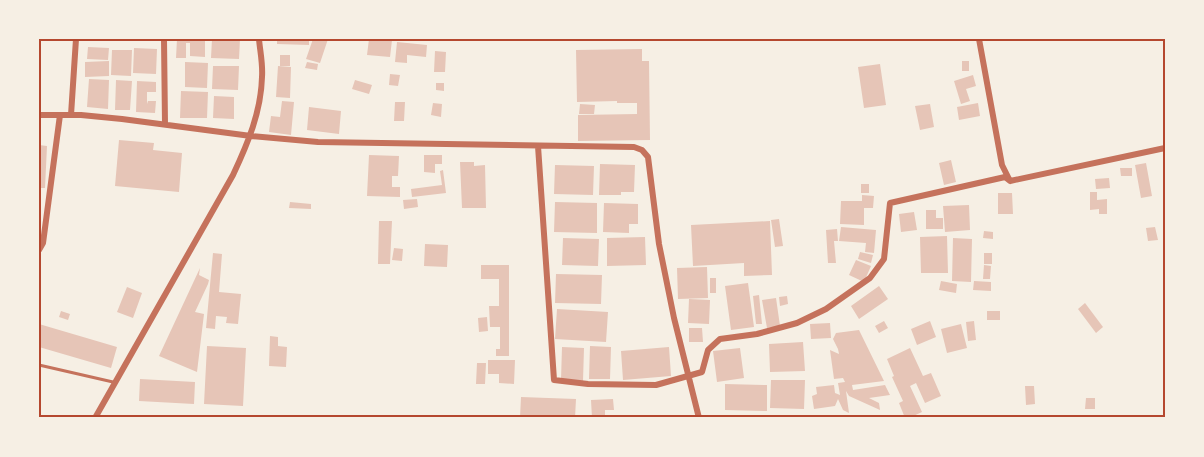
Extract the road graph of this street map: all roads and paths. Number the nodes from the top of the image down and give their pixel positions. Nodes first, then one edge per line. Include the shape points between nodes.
1 (76, 39) edge
2 (164, 39) edge
3 (259, 39) edge
4 (979, 39) edge
5 (39, 115) edge
6 (60, 115) junction
7 (71, 115) junction
8 (165, 124) junction
9 (251, 135) junction
10 (538, 146) junction
11 (1165, 148) edge
12 (1010, 181) junction
13 (39, 250) edge
14 (39, 365) edge
15 (688, 375) junction
16 (115, 383) junction
17 (94, 418) edge
18 (699, 418) edge

1 - 7 street
2 - 8 street
3 - 9 street via 262,75 259,110
4 - 12 street via 1002,165
5 - 6 street
6 - 7 street
6 - 13 street
7 - 8 street
8 - 9 street
9 - 10 street via 318,142
9 - 16 street via 233,176
10 - 15 street via 634,147 648,158 659,244
10 - 15 street via 554,380 656,385
11 - 12 street
12 - 15 street via 1005,177 890,203 884,259 870,278 826,309 797,323 720,339 708,350 702,372
14 - 16 lane
15 - 18 street
16 - 17 street

